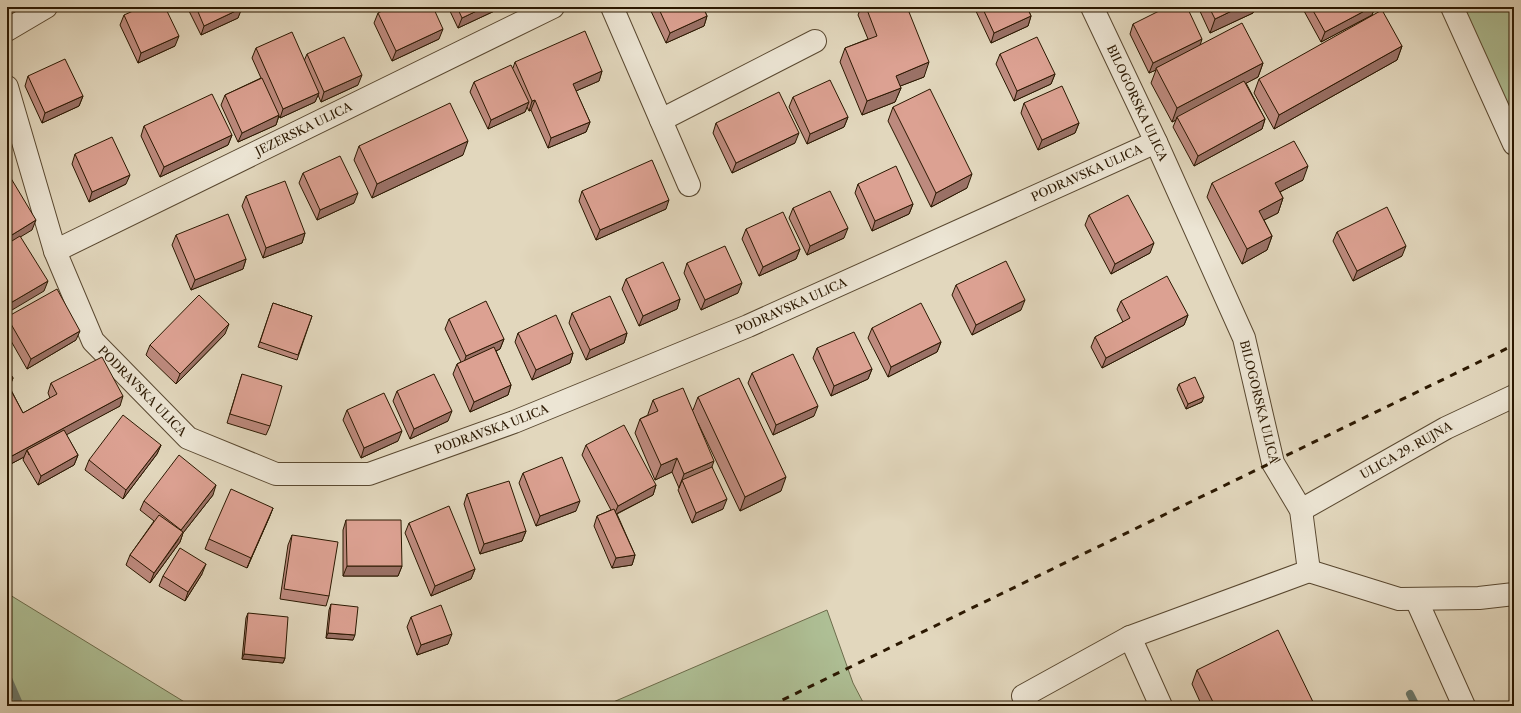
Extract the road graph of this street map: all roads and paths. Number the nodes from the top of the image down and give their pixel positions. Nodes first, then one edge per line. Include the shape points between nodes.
1 (46, 7) edge
2 (553, 7) edge
3 (612, 7) edge
4 (1092, 7) edge
5 (1452, 7) edge
6 (7, 30) edge
7 (815, 41) dead end
8 (7, 87) edge
9 (661, 120) junction
10 (1156, 142) junction
11 (1514, 144) edge
12 (689, 185) dead end
13 (55, 252) junction
14 (1514, 396) edge
15 (1301, 510) junction
16 (1309, 571) junction
17 (1514, 594) edge
18 (1416, 599) junction
19 (1130, 637) junction
20 (1028, 706) edge
21 (1161, 706) edge
22 (1464, 706) edge

1 - 6 street
2 - 13 street, JEZERSKA ULICA
3 - 9 street
4 - 10 street, BILOGORSKA ULICA
5 - 11 street
7 - 9 street
8 - 13 street, PODRAVSKA ULICA
9 - 12 street
10 - 13 street, PODRAVSKA ULICA via 748,326 514,422 369,474 276,474 188,438 93,341
10 - 15 street, BILOGORSKA ULICA via 1244,338 1273,462
14 - 15 street, ULICA 29. RUJNA via 1446,428
15 - 16 street, BILOGORSKA ULICA
16 - 18 street via 1399,599
16 - 19 street
17 - 18 street via 1480,598
18 - 22 street
19 - 20 street via 1023,696
19 - 21 street

